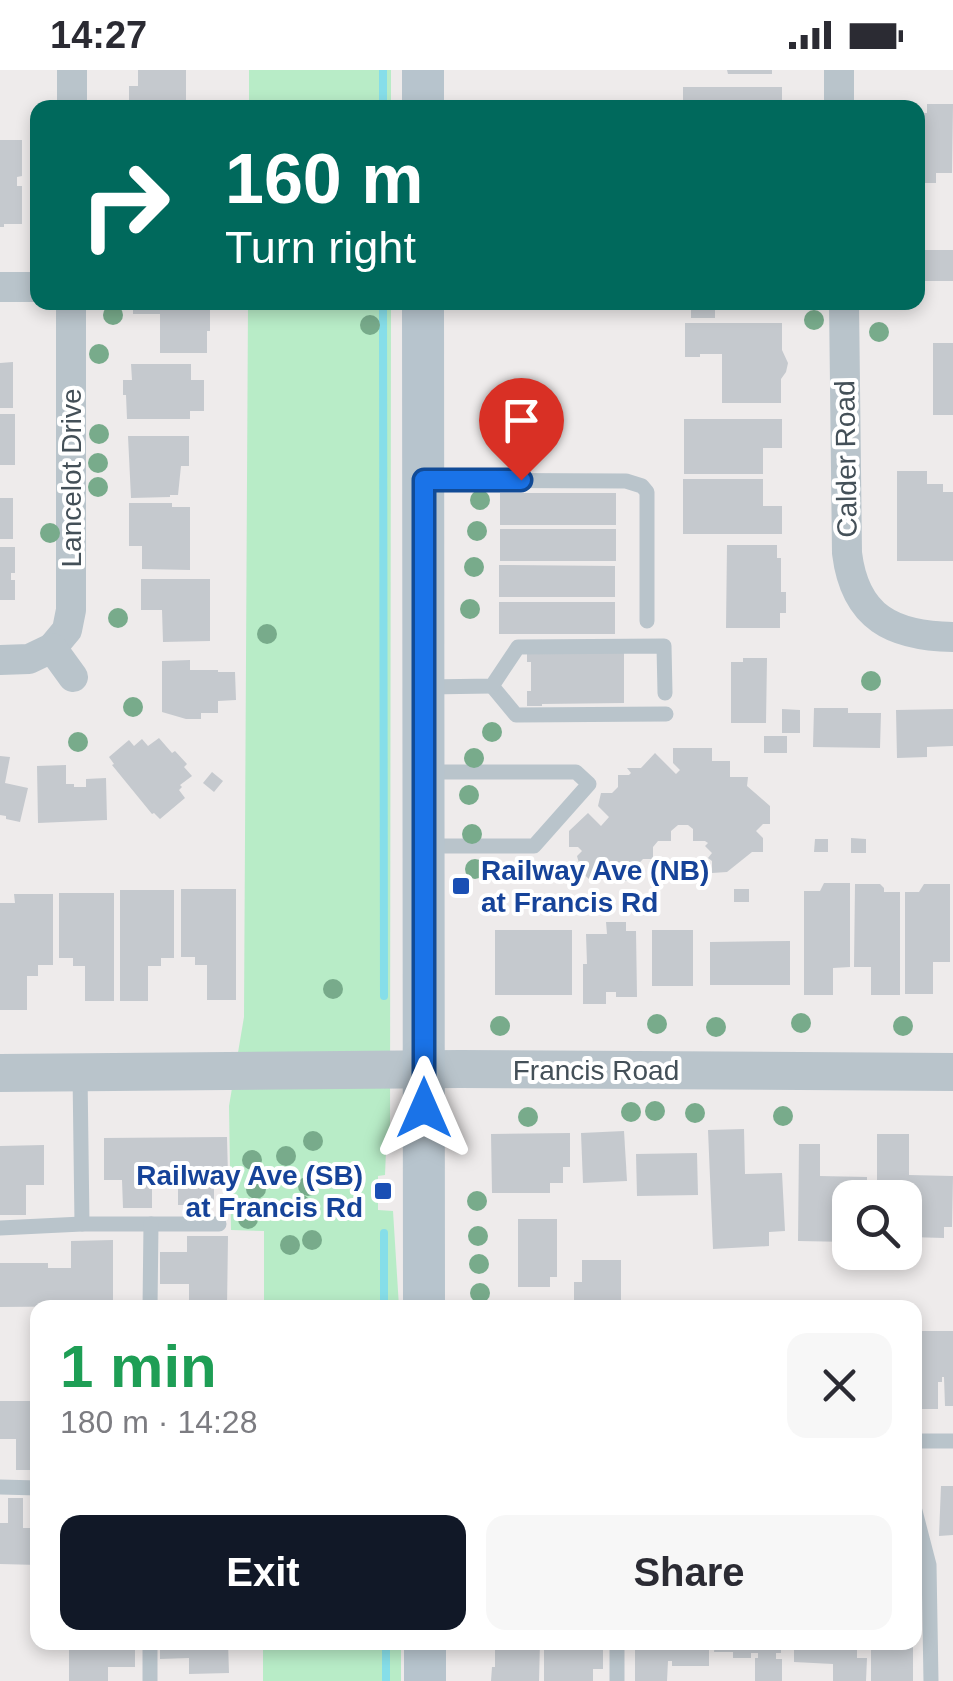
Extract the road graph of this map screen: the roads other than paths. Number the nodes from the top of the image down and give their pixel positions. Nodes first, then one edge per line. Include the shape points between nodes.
1 (72, 70) edge
2 (423, 70) edge
3 (839, 70) edge
4 (72, 100) edge
5 (423, 100) edge
6 (839, 100) edge
7 (0, 288) edge
8 (30, 288) edge
9 (71, 310) edge
10 (423, 310) edge
11 (844, 310) edge
12 (424, 480) junction
13 (648, 621) dead end
14 (953, 637) edge
15 (52, 648) junction
16 (0, 660) edge
17 (73, 677) dead end
18 (492, 686) junction
19 (424, 687) junction
20 (665, 694) dead end
21 (666, 714) dead end
22 (424, 772) junction
23 (424, 846) junction
24 (424, 1070) junction
25 (80, 1072) junction
26 (953, 1072) edge
27 (0, 1073) edge
28 (82, 1224) junction
29 (150, 1224) junction
30 (219, 1224) dead end
31 (0, 1228) edge
32 (150, 1300) edge
33 (424, 1300) edge
34 (922, 1441) edge
35 (953, 1441) edge
36 (0, 1488) edge
37 (30, 1488) edge
38 (922, 1536) edge
39 (150, 1650) edge
40 (424, 1650) edge
41 (616, 1650) edge
42 (150, 1681) edge
43 (425, 1681) edge
44 (616, 1681) edge
45 (931, 1681) edge

1 - 4 street
2 - 5 main road
3 - 6 street
7 - 8 street
9 - 15 street, Lancelot Drive via 71,610 67,630
10 - 12 main road
11 - 14 street, Calder Road via 852,579 884,622
12 - 13 lane via 626,480 642,486
12 - 19 main road
15 - 16 street via 29,659
15 - 17 street
18 - 19 lane
18 - 20 lane via 518,647 664,646
18 - 21 lane via 516,715
19 - 22 main road
22 - 23 main road
22 - 23 lane via 576,772 589,784 534,846
23 - 24 main road
24 - 25 street, Francis Road
24 - 26 street, Francis Road
24 - 33 main road
25 - 27 street, Francis Road
25 - 28 lane
28 - 29 lane
28 - 31 lane
29 - 30 lane
29 - 32 lane
34 - 35 lane
36 - 37 lane
38 - 45 lane via 930,1565
39 - 42 lane
40 - 43 main road
41 - 44 lane

